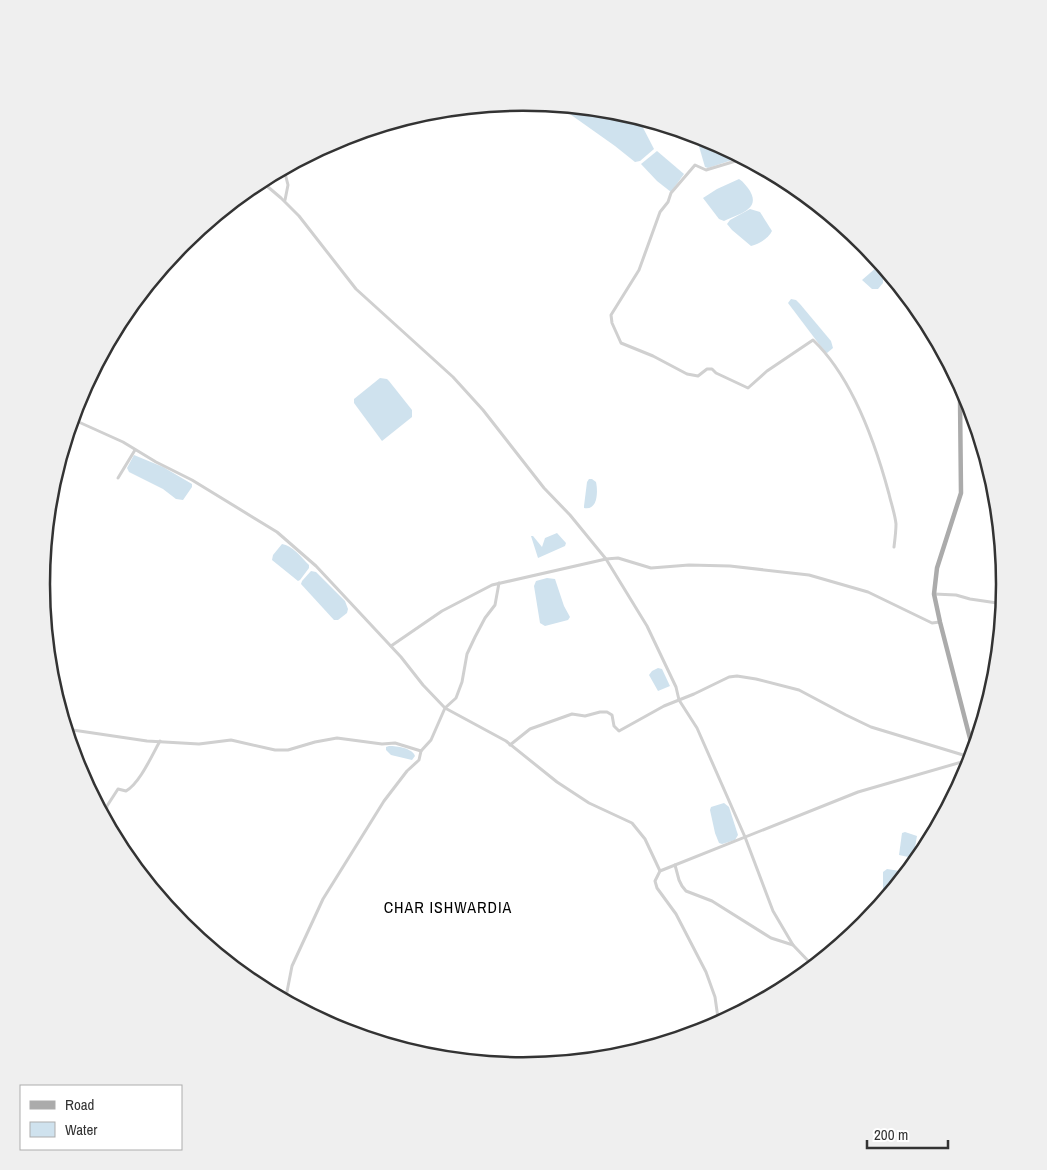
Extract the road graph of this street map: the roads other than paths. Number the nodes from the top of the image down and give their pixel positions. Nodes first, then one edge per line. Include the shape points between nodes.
1 (735, 161) edge
2 (286, 176) edge
3 (268, 186) edge
4 (285, 201) junction
5 (960, 402) edge
6 (79, 422) edge
7 (135, 450) junction
8 (118, 478) dead end
9 (894, 547) dead end
10 (606, 559) junction
11 (499, 583) junction
12 (934, 594) junction
13 (996, 603) edge
14 (940, 622) junction
15 (392, 646) junction
16 (679, 700) junction
17 (446, 708) junction
18 (73, 731) edge
19 (160, 741) junction
20 (971, 741) edge
21 (510, 745) junction
22 (421, 751) junction
23 (965, 756) edge
24 (963, 761) edge
25 (107, 809) edge
26 (745, 837) junction
27 (675, 865) junction
28 (660, 871) junction
29 (793, 945) junction
30 (810, 963) edge
31 (286, 995) edge
32 (718, 1017) edge

1 - 9 street via 706,170 695,165 671,193 660,212 639,270 611,315 612,323 621,343 687,374 698,376 712,369 748,388 813,340 850,389 872,436 896,523
2 - 4 street via 288,185
3 - 4 street
4 - 10 street via 356,289 453,377 483,410 544,488
5 - 12 main road via 961,494 937,568
6 - 7 street
7 - 8 street
7 - 15 street via 192,480 277,532 316,566
10 - 11 street
10 - 14 street via 618,558 651,568 730,566 808,575 868,592 932,623
10 - 16 street via 647,626
11 - 15 street via 442,611
11 - 17 street via 495,606 474,636 467,654 456,698
12 - 13 street
12 - 14 main road
14 - 20 main road
15 - 17 street
16 - 21 street via 620,731 608,712 585,716 572,714 530,729
16 - 23 street via 729,676 756,679 799,690 872,727
16 - 26 street via 712,759
17 - 21 street
17 - 22 street via 431,740
18 - 19 street
19 - 22 street via 199,744 231,740 288,750 337,738 395,743
19 - 25 street via 130,789 126,792 118,789
21 - 28 street via 589,803 632,823 646,839
22 - 31 street via 419,760 384,801 323,899 292,966
24 - 26 street via 858,792
26 - 27 street
26 - 29 street via 773,911
27 - 28 street
27 - 29 street via 686,891 712,902 771,938
28 - 32 street via 655,881 706,972
29 - 30 street

